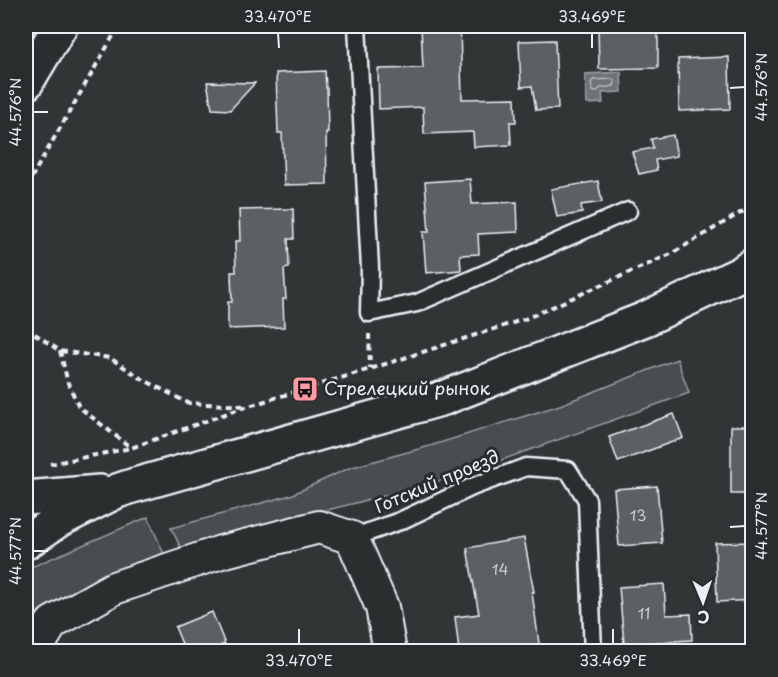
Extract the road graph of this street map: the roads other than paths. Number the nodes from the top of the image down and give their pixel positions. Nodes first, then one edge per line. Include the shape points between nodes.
1 (60, 26) edge
2 (357, 26) edge
3 (26, 83) edge
4 (628, 211) dead end
5 (753, 266) edge
6 (117, 491) junction
7 (26, 498) edge
8 (352, 538) junction
9 (26, 542) edge
10 (34, 651) edge
11 (390, 651) edge
12 (593, 651) edge

1 - 3 main road
2 - 4 lane via 369,313 417,303
5 - 6 main road via 645,319 444,398
6 - 7 main road
6 - 9 main road via 57,521
8 - 10 street via 319,527 221,552 114,588 52,623
8 - 11 street via 382,607
8 - 12 lane, Готский проезд via 526,467 568,470 587,500

